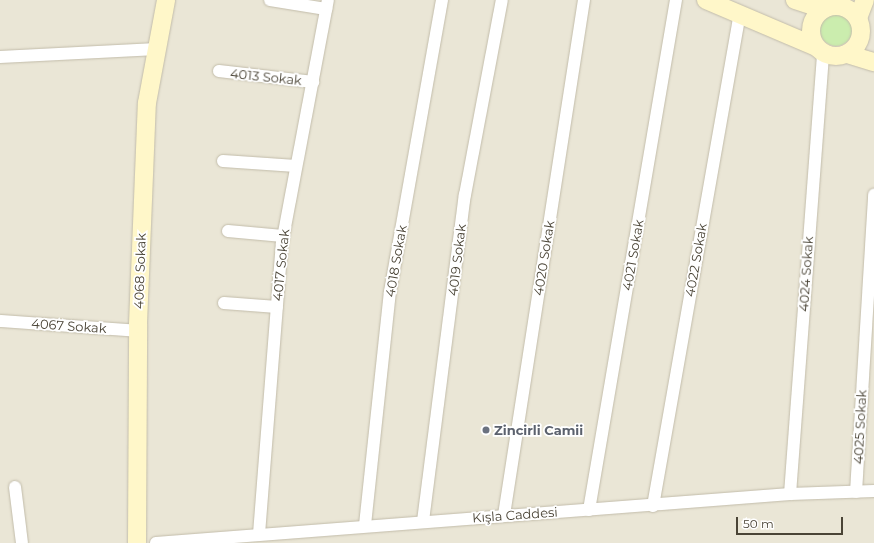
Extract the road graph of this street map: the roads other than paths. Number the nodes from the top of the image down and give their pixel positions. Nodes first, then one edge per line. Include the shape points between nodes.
1 (166, 0) edge
2 (270, 0) edge
3 (442, 0) edge
4 (502, 0) edge
5 (584, 0) edge
6 (676, 0) edge
7 (706, 0) edge
8 (795, 0) edge
9 (865, 0) edge
10 (327, 4) edge
11 (835, 5) edge
12 (740, 14) junction
13 (864, 28) edge
14 (157, 48) junction
15 (819, 50) junction
16 (847, 54) junction
17 (0, 57) edge
18 (874, 62) edge
19 (219, 71) dead end
20 (312, 82) junction
21 (223, 161) dead end
22 (296, 166) junction
23 (874, 195) edge
24 (228, 231) dead end
25 (283, 236) junction
26 (224, 302) dead end
27 (277, 307) junction
28 (0, 321) edge
29 (138, 331) junction
30 (15, 487) dead end
31 (874, 491) edge
32 (856, 492) junction
33 (790, 494) junction
34 (653, 506) junction
35 (589, 510) junction
36 (504, 515) junction
37 (423, 521) junction
38 (365, 525) junction
39 (259, 534) junction
40 (22, 543) edge
41 (137, 543) edge
42 (156, 543) edge

1 - 14 main road, 4068 Sokak
2 - 10 street
3 - 38 street, 4018 Sokak via 390,292
4 - 37 street, 4019 Sokak via 465,195
5 - 36 street, 4020 Sokak
6 - 35 street, 4021 Sokak
7 - 12 main road
8 - 11 main road
9 - 13 main road
10 - 20 street, 4017 Sokak
11 - 13 main road via 850,10
11 - 15 main road via 812,23 810,31
12 - 15 main road
12 - 34 street, 4022 Sokak
13 - 16 main road via 859,43
14 - 17 street
14 - 29 main road, 4068 Sokak via 147,103
15 - 16 main road via 839,57
15 - 33 street, 4024 Sokak
16 - 18 main road
19 - 20 street, 4013 Sokak
20 - 22 street, 4017 Sokak
21 - 22 street
22 - 25 street, 4017 Sokak
23 - 32 street, 4025 Sokak
24 - 25 street
25 - 27 street, 4017 Sokak
26 - 27 street
27 - 39 street, 4017 Sokak
28 - 29 street, 4067 Sokak
29 - 41 main road, 4068 Sokak
30 - 40 street
31 - 32 street, Kışla Caddesi
32 - 33 street, Kışla Caddesi
33 - 34 street, Kışla Caddesi
34 - 35 street, Kışla Caddesi
35 - 36 street, Kışla Caddesi
36 - 37 street, Kışla Caddesi
37 - 38 street, Kışla Caddesi
38 - 39 street, Kışla Caddesi
39 - 42 street, Kışla Caddesi

